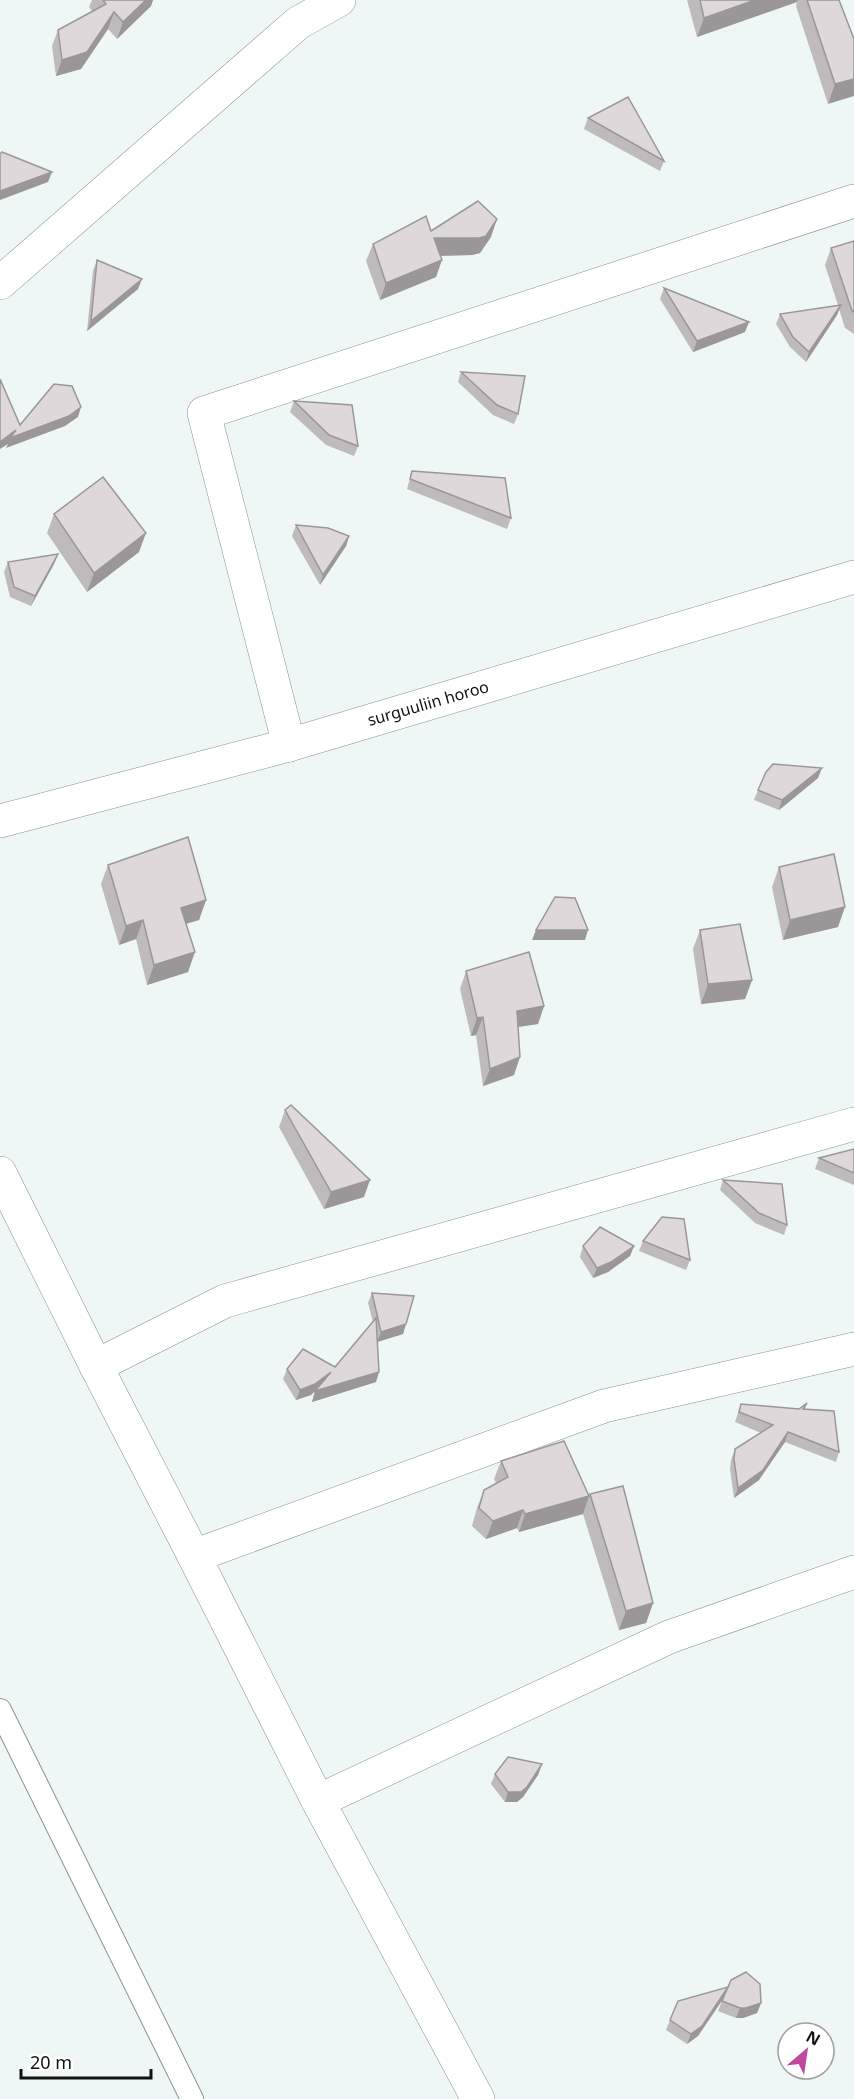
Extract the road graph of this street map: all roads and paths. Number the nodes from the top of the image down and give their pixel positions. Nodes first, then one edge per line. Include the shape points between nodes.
1 (339, 0) edge
2 (854, 201) edge
3 (0, 283) edge
4 (854, 577) edge
5 (289, 745) junction
6 (0, 821) edge
7 (854, 1124) edge
8 (0, 1173) edge
9 (854, 1349) edge
10 (96, 1366) junction
11 (194, 1556) junction
12 (854, 1572) edge
13 (0, 1710) edge
14 (318, 1801) junction
15 (192, 2099) edge
16 (478, 2099) edge

1 - 3 street via 298,23
2 - 5 street via 204,413
4 - 5 street, surguuliin horoo
5 - 6 street, surguuliin horoo
7 - 10 street via 225,1301
8 - 10 street
9 - 11 street via 604,1406
10 - 11 street
11 - 14 street
12 - 14 street via 669,1637
13 - 15 lane
14 - 16 street

